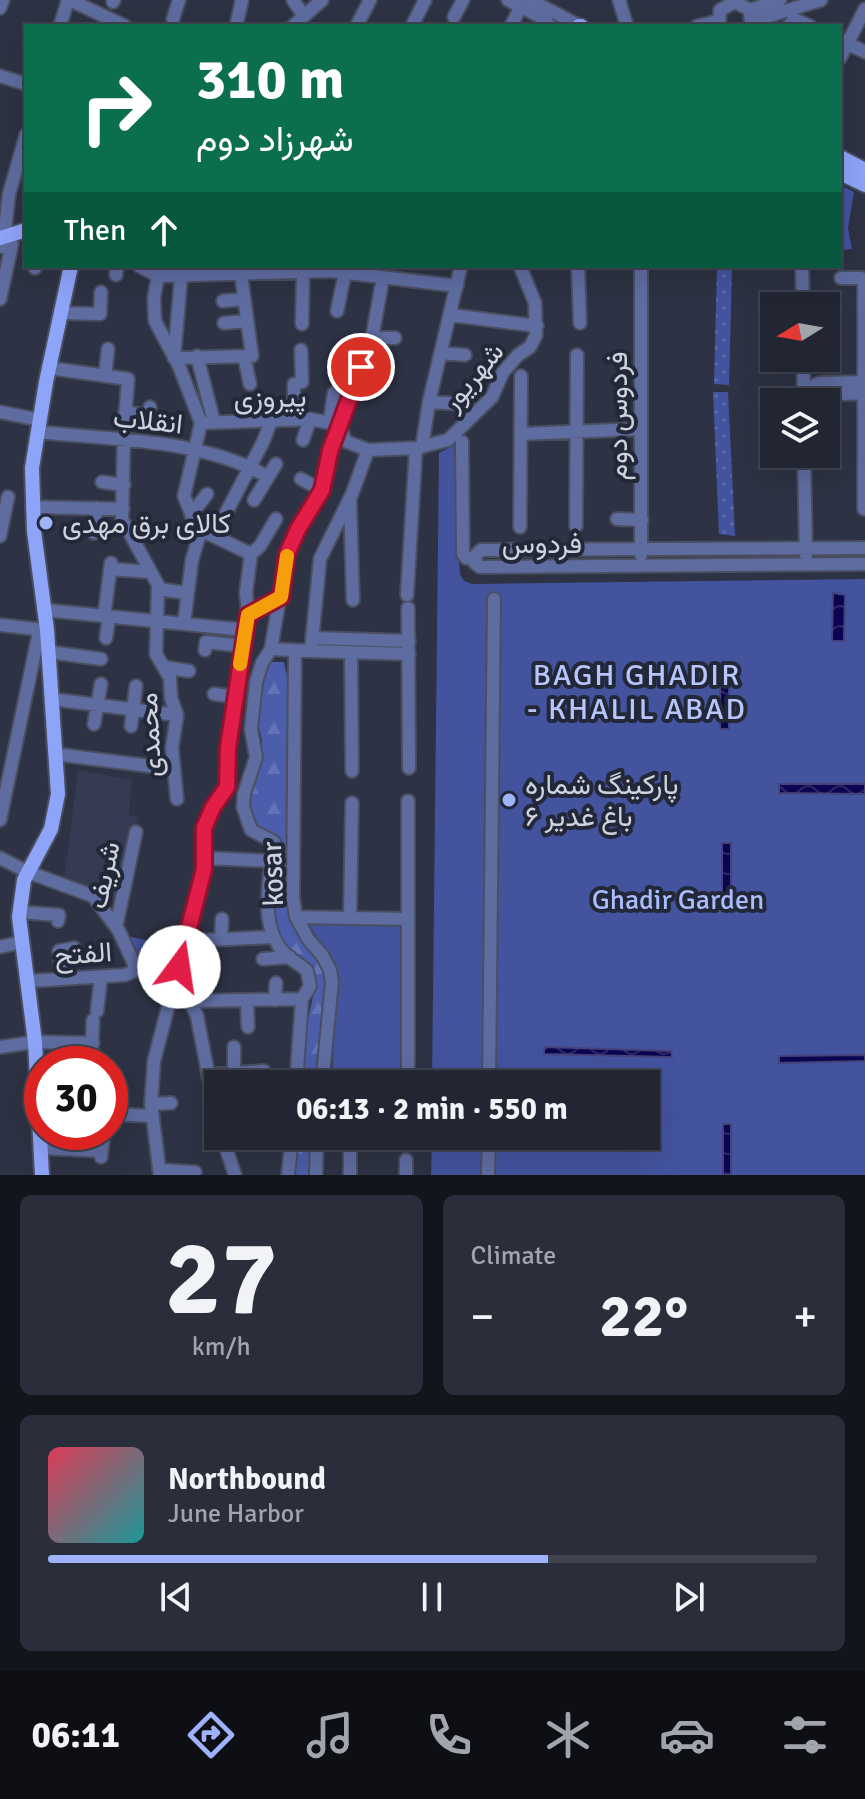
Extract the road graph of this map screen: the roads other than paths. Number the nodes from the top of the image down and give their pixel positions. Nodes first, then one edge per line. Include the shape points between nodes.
1 (3, 0) edge
2 (69, 0) edge
3 (179, 0) edge
4 (242, 0) edge
5 (293, 0) edge
6 (322, 0) edge
7 (370, 0) edge
8 (425, 0) edge
9 (463, 0) edge
10 (508, 0) edge
11 (619, 0) edge
12 (780, 0) edge
13 (821, 0) edge
14 (729, 2) edge
15 (526, 3) edge
16 (554, 7) edge
17 (0, 8) edge
18 (865, 9) edge
19 (454, 17) dead end
20 (173, 19) dead end
21 (751, 19) edge
22 (297, 23) edge
23 (718, 23) edge
24 (61, 24) edge
25 (121, 24) edge
26 (236, 24) edge
27 (358, 24) edge
28 (413, 24) edge
29 (512, 24) edge
30 (548, 24) edge
31 (577, 24) edge
32 (626, 24) edge
33 (844, 42) edge
34 (865, 52) edge
35 (0, 76) edge
36 (24, 83) edge
37 (24, 140) edge
38 (842, 158) edge
39 (864, 166) edge
40 (842, 174) edge
41 (865, 185) edge
42 (3, 192) edge
43 (8, 242) edge
44 (71, 268) edge
45 (461, 268) edge
46 (521, 268) edge
47 (578, 268) edge
48 (641, 268) edge
49 (802, 268) edge
50 (330, 269) edge
51 (268, 270) edge
52 (159, 271) edge
53 (181, 271) edge
54 (354, 271) edge
55 (303, 272) junction
56 (241, 274) junction
57 (390, 274) edge
58 (841, 278) dead end
59 (457, 286) junction
60 (101, 292) dead end
61 (803, 292) edge
62 (0, 299) edge
63 (244, 299) junction
64 (223, 301) dead end
65 (337, 311) dead end
66 (61, 313) junction
67 (450, 315) junction
68 (494, 320) junction
69 (247, 321) junction
70 (224, 323) dead end
71 (580, 323) dead end
72 (302, 324) dead end
73 (537, 326) junction
74 (492, 335) dead end
75 (372, 338) junction
76 (395, 338) dead end
77 (108, 349) dead end
78 (301, 350) dead end
79 (441, 353) junction
80 (465, 355) dead end
81 (577, 355) dead end
82 (197, 356) junction
83 (244, 356) junction
84 (174, 358) junction
85 (49, 368) junction
86 (521, 376) dead end
87 (101, 379) junction
88 (864, 382) edge
89 (250, 384) dead end
90 (814, 388) edge
91 (334, 393) dead end
92 (865, 393) edge
93 (840, 394) edge
94 (429, 402) junction
95 (463, 404) dead end
96 (150, 407) dead end
97 (0, 412) edge
98 (125, 412) junction
99 (310, 419) junction
100 (294, 420) junction
101 (271, 421) junction
102 (207, 423) junction
103 (335, 423) junction
104 (39, 426) junction
105 (640, 429) junction
106 (576, 432) junction
107 (521, 434) junction
108 (303, 440) dead end
109 (125, 441) junction
110 (462, 442) dead end
111 (419, 447) junction
112 (196, 449) junction
113 (368, 450) junction
114 (276, 464) dead end
115 (109, 465) dead end
116 (124, 466) junction
117 (250, 467) junction
118 (804, 468) edge
119 (268, 477) junction
120 (301, 479) dead end
121 (102, 482) dead end
122 (124, 485) junction
123 (322, 490) junction
124 (207, 494) dead end
125 (352, 494) junction
126 (8, 497) dead end
127 (254, 500) dead end
128 (32, 507) junction
129 (96, 508) junction
130 (123, 509) junction
131 (864, 509) edge
132 (191, 515) junction
133 (276, 519) dead end
134 (617, 519) dead end
135 (642, 520) junction
136 (576, 526) dead end
137 (520, 527) dead end
138 (201, 530) junction
139 (94, 533) dead end
140 (0, 536) edge
141 (214, 536) junction
142 (865, 548) edge
143 (641, 549) junction
144 (805, 549) junction
145 (251, 554) junction
146 (475, 559) junction
147 (806, 564) junction
148 (865, 564) edge
149 (641, 566) junction
150 (151, 572) junction
151 (158, 589) junction
152 (186, 593) junction
153 (281, 597) junction
154 (494, 599) dead end
155 (353, 600) dead end
156 (45, 610) junction
157 (248, 615) junction
158 (106, 617) junction
159 (157, 620) junction
160 (184, 623) junction
161 (0, 625) edge
162 (245, 630) junction
163 (43, 631) junction
164 (106, 638) dead end
165 (312, 644) junction
166 (243, 646) junction
167 (409, 648) junction
168 (271, 649) junction
169 (205, 650) dead end
170 (49, 652) junction
171 (295, 652) junction
172 (351, 652) junction
173 (101, 659) dead end
174 (164, 667) junction
175 (189, 671) dead end
176 (101, 684) dead end
177 (136, 686) dead end
178 (214, 694) dead end
179 (236, 697) junction
180 (51, 699) junction
181 (98, 705) junction
182 (133, 709) junction
183 (177, 715) junction
184 (94, 724) dead end
185 (131, 726) dead end
186 (55, 754) junction
187 (409, 768) dead end
188 (173, 769) junction
189 (352, 771) dead end
190 (177, 799) dead end
191 (408, 801) dead end
192 (352, 803) dead end
193 (0, 820) edge
194 (136, 832) dead end
195 (235, 845) dead end
196 (0, 858) edge
197 (204, 858) junction
198 (234, 859) junction
199 (272, 861) junction
200 (28, 872) junction
201 (19, 912) junction
202 (296, 917) junction
203 (350, 918) junction
204 (222, 919) dead end
205 (408, 919) junction
206 (58, 921) dead end
207 (116, 927) junction
208 (273, 937) junction
209 (221, 939) junction
210 (186, 941) junction
211 (22, 942) junction
212 (0, 947) edge
213 (74, 948) dead end
214 (290, 957) junction
215 (263, 959) dead end
216 (139, 969) junction
217 (101, 977) junction
218 (62, 979) junction
219 (29, 981) junction
220 (276, 983) dead end
221 (173, 994) junction
222 (302, 999) junction
223 (247, 1000) junction
224 (275, 1000) junction
225 (190, 1001) junction
226 (248, 1027) dead end
227 (35, 1042) junction
228 (93, 1043) junction
229 (35, 1046) edge
230 (93, 1046) edge
231 (0, 1047) edge
232 (234, 1047) dead end
233 (207, 1070) edge
234 (234, 1070) edge
235 (297, 1070) edge
236 (323, 1070) edge
237 (408, 1070) edge
238 (489, 1070) edge
239 (171, 1103) dead end
240 (128, 1115) edge
241 (157, 1117) junction
242 (41, 1150) edge
243 (58, 1150) edge
244 (102, 1150) edge
245 (227, 1150) edge
246 (291, 1150) edge
247 (317, 1150) edge
248 (350, 1150) edge
249 (489, 1150) edge
250 (406, 1160) dead end
251 (160, 1172) edge
252 (195, 1172) dead end
253 (42, 1175) edge
254 (235, 1175) edge
255 (288, 1175) edge
256 (316, 1175) edge
257 (350, 1175) edge
258 (406, 1175) edge
259 (488, 1175) edge

1 - 17 street
2 - 24 street
2 - 25 street
3 - 20 street
4 - 26 street
5 - 22 street
6 - 22 street
7 - 27 street
8 - 28 street
9 - 19 street
10 - 15 street
11 - 32 street
12 - 21 street
13 - 21 street
14 - 21 street
14 - 23 street
15 - 16 street
15 - 29 street
15 - 30 street
16 - 31 street
18 - 33 street
33 - 34 street
35 - 36 street
37 - 42 street
38 - 39 main road
40 - 41 main road
42 - 43 street
43 - 62 street
44 - 66 main road
45 - 59 street
46 - 73 street, شهریور via 535,303
47 - 71 street
48 - 105 street, فردوس دوم
49 - 61 street
50 - 54 street
50 - 55 street
51 - 55 street
51 - 56 street
52 - 53 street
52 - 84 street via 155,321
53 - 56 street
53 - 84 street
54 - 57 street
54 - 65 street
55 - 72 street
56 - 63 street
57 - 59 street
57 - 75 street
58 - 88 street via 864,282
59 - 67 street
60 - 66 street via 100,320
63 - 64 street
63 - 69 street
66 - 85 main road
67 - 68 street
67 - 79 street
68 - 73 street
68 - 74 street
69 - 70 street
69 - 83 street via 252,356
73 - 111 street, شهریور via 530,347 503,372 492,397 448,440
75 - 76 street
75 - 103 street
77 - 87 street
78 - 100 street via 302,382 294,384
79 - 80 street
79 - 94 street
81 - 106 street
82 - 83 street
82 - 84 street
82 - 102 street
83 - 89 street
84 - 102 street
85 - 87 street
85 - 104 main road
86 - 107 street
87 - 98 street, محمدی via 128,379 134,385
88 - 90 street via 820,383
88 - 92 street
91 - 103 street
92 - 93 street
92 - 131 street
94 - 95 street
94 - 111 street
96 - 98 street via 148,416
97 - 104 street, انقلاب
98 - 109 street, محمدی
99 - 100 street, پیروزی
99 - 103 street, پیروزی
99 - 108 street
100 - 101 street, پیروزی
101 - 102 street, پیروزی
101 - 117 street
102 - 112 street
103 - 113 street via 345,441
103 - 123 street
104 - 109 street, انقلاب
104 - 128 main road
105 - 106 street
105 - 135 street, فردوس دوم
106 - 107 street
106 - 136 street
107 - 137 street
109 - 112 street, انقلاب
109 - 116 street, محمدی
110 - 146 street via 463,554
111 - 113 street, شهریور
111 - 167 street
112 - 117 street, انقلاب
112 - 132 street via 184,496
113 - 125 street
114 - 119 street
115 - 116 street
116 - 122 street, محمدی
117 - 119 street, انقلاب
117 - 141 street
118 - 144 street
119 - 127 street
120 - 123 street
121 - 122 street
122 - 130 street, محمدی
123 - 153 street via 287,554
124 - 132 street
125 - 155 street
125 - 165 street via 320,559
126 - 140 street
128 - 129 street
128 - 156 main road
129 - 130 street
129 - 139 street
130 - 150 street, محمدی via 122,519
132 - 138 street
133 - 145 street
134 - 135 street
135 - 143 street, فردوس دوم
138 - 141 street
138 - 152 street
141 - 145 street
142 - 144 street, فردوس
143 - 144 street, فردوس
143 - 146 street, فردوس via 481,550
143 - 149 street, فردوس دوم
144 - 147 street
145 - 157 street
146 - 149 street, فردوس via 480,567
147 - 148 street, فردوس
147 - 149 street, فردوس
150 - 151 street, محمدی
150 - 158 street via 111,566
151 - 152 street
151 - 159 street, محمدی
152 - 160 street
153 - 157 street
153 - 168 street
154 - 238 street
156 - 158 street
156 - 163 main road
157 - 162 street
158 - 159 street
158 - 164 street
159 - 160 street
159 - 174 street, محمدی via 156,654
160 - 162 street
161 - 163 street
162 - 166 street
163 - 170 main road
163 - 193 street
165 - 167 street
165 - 171 street
165 - 172 street
166 - 169 street via 206,642
166 - 179 street
167 - 172 street
167 - 187 street
168 - 171 street
168 - 199 street via 262,663 252,705 256,757 243,807 251,830 274,842
170 - 173 street
170 - 180 main road
171 - 202 street, kosar
172 - 189 street
174 - 175 street
174 - 183 street, محمدی
176 - 181 street
177 - 182 street
178 - 179 street
179 - 197 street via 227,787 204,828
180 - 181 street
180 - 186 main road
181 - 182 street
181 - 184 street
182 - 183 street
182 - 185 street
183 - 188 street, محمدی
186 - 188 street via 116,755
186 - 200 main road via 56,813
188 - 190 street, محمدی
191 - 205 street
192 - 203 street
194 - 207 street, شریف
195 - 198 street
196 - 200 street
197 - 198 street
197 - 210 street
198 - 199 street
199 - 208 street via 268,916
200 - 201 main road
200 - 207 street via 93,896
201 - 206 street via 59,915
201 - 211 main road
202 - 203 street
202 - 236 street, kosar via 330,970
203 - 205 street
204 - 209 street
205 - 237 street
207 - 216 street
208 - 209 street
208 - 214 street
209 - 210 street
210 - 221 street
211 - 212 street
211 - 219 main road
213 - 218 street via 59,951
214 - 215 street
214 - 222 street via 307,971 310,986
216 - 217 street, الفتح
216 - 221 street
217 - 218 street, الفتح
217 - 228 street
218 - 219 street, الفتح
219 - 227 main road
220 - 224 street
221 - 225 street
221 - 241 street via 154,1061
222 - 224 street
222 - 235 street
223 - 224 street
223 - 225 street
223 - 226 street
225 - 233 street
227 - 228 street
227 - 229 main road
227 - 231 street
228 - 230 street
232 - 234 street
239 - 241 street
240 - 241 street
241 - 251 street
242 - 253 main road
243 - 244 street via 102,1155
245 - 254 street
246 - 255 street
247 - 256 street
248 - 257 street
249 - 259 street
250 - 258 street
251 - 252 street

